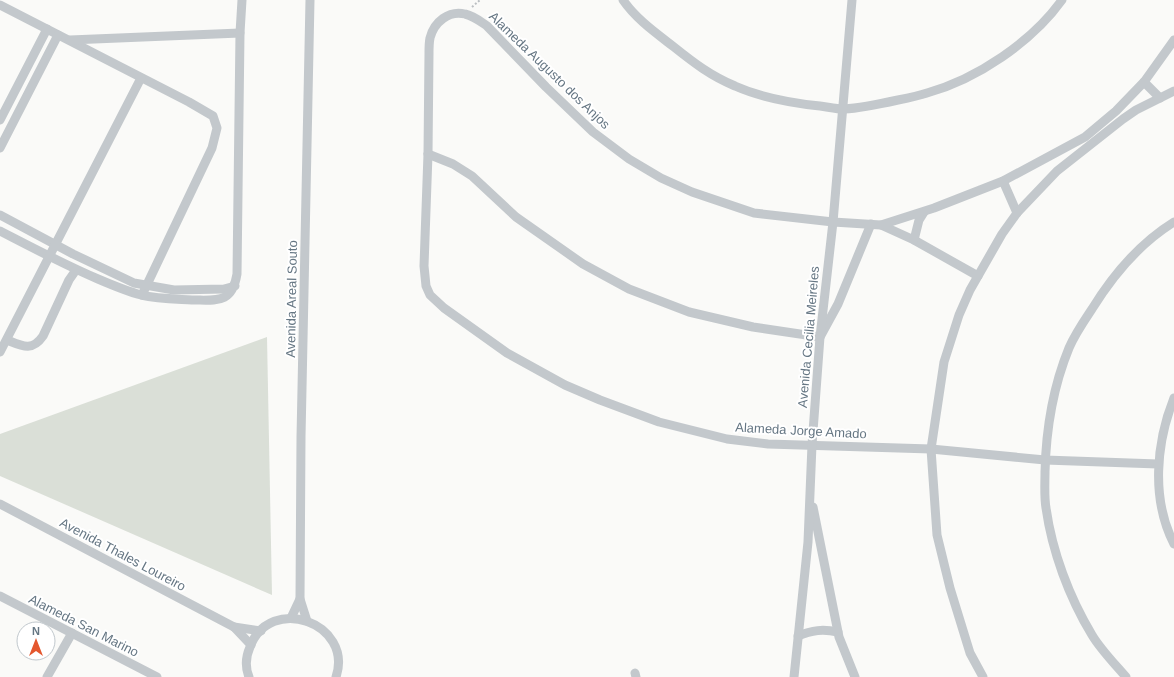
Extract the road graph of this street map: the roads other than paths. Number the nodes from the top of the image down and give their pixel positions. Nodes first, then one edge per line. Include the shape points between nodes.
1 (242, 0) edge
2 (310, 0) edge
3 (623, 0) edge
4 (852, 0) edge
5 (1062, 0) edge
6 (0, 5) edge
7 (47, 30) junction
8 (240, 33) junction
9 (58, 35) junction
10 (68, 40) junction
11 (1174, 40) edge
12 (141, 78) junction
13 (1144, 82) junction
14 (1174, 91) edge
15 (1160, 98) junction
16 (1126, 100) junction
17 (844, 109) junction
18 (1136, 110) junction
19 (0, 120) edge
20 (0, 148) edge
21 (428, 154) junction
22 (1003, 181) junction
23 (924, 212) junction
24 (1017, 213) junction
25 (0, 214) edge
26 (833, 222) junction
27 (1174, 222) edge
28 (871, 224) junction
29 (881, 224) junction
30 (0, 231) edge
31 (914, 240) junction
32 (56, 244) junction
33 (49, 256) junction
34 (76, 270) junction
35 (978, 276) junction
36 (146, 285) junction
37 (234, 286) junction
38 (142, 295) junction
39 (430, 295) joint
40 (820, 337) junction
41 (6, 340) junction
42 (0, 352) edge
43 (1174, 398) edge
44 (812, 445) junction
45 (930, 449) junction
46 (1046, 460) junction
47 (1158, 464) junction
48 (810, 492) junction
49 (0, 504) edge
50 (1174, 544) edge
51 (0, 596) edge
52 (300, 599) junction
53 (291, 618) junction
54 (307, 620) junction
55 (234, 627) junction
56 (261, 631) junction
57 (838, 632) junction
58 (72, 633) junction
59 (798, 636) junction
60 (251, 645) junction
61 (338, 676) edge
62 (47, 677) edge
63 (157, 677) edge
64 (249, 677) edge
65 (794, 677) edge
66 (855, 677) edge
67 (983, 677) edge
68 (1126, 677) edge

1 - 8 street
2 - 52 street, Avenida Areal Souto
3 - 17 street via 650,28 703,70 735,87 767,98
4 - 17 street, Avenida Cecilia Meireles
5 - 17 street via 1039,26 1013,49 969,77 928,93
6 - 7 street
7 - 9 street
7 - 19 street
8 - 10 street
8 - 37 street via 237,274
9 - 10 street
9 - 20 street
10 - 12 street
11 - 13 street, Alameda Augusto dos Anjos
12 - 32 street
12 - 36 street via 213,116 217,128 212,148
13 - 15 street
13 - 16 street, Alameda Augusto dos Anjos
14 - 15 street
15 - 18 street
16 - 18 street
16 - 22 street, Alameda Augusto dos Anjos via 1085,137
17 - 26 street, Avenida Cecilia Meireles
18 - 24 street via 1057,171
21 - 26 street, Alameda Augusto dos Anjos via 430,38 439,22 447,16 464,14 476,18 487,26 593,132 629,159 661,178 692,192 754,213
21 - 39 street, Alameda Augusto dos Anjos via 424,266 426,286
21 - 40 street via 453,164 472,176 516,217 583,264 629,289 689,312 753,327
22 - 23 street, Alameda Augusto dos Anjos
22 - 24 street
23 - 29 street, Alameda Augusto dos Anjos
23 - 31 street via 919,220
24 - 35 street
25 - 32 street
26 - 28 street, Alameda Augusto dos Anjos
26 - 40 street, Avenida Cecilia Meireles
27 - 46 street via 1147,242 1117,273 1069,348 1058,380 1048,425
28 - 29 street, Alameda Augusto dos Anjos
28 - 40 street via 838,304
29 - 31 street, Alameda Augusto dos Anjos
30 - 33 street
31 - 35 street, Alameda Augusto dos Anjos
32 - 33 street
32 - 36 street via 124,279
33 - 34 street
33 - 41 street
34 - 38 street
34 - 41 street via 43,336 35,345 22,346
35 - 45 street via 959,315 944,362
36 - 37 street via 174,290 224,289
36 - 38 street
37 - 38 street via 230,294 214,300 174,300
39 - 44 street, Alameda Jorge Amado via 507,353 565,385 600,400 660,422 727,439 768,444
40 - 44 street, Avenida Cecilia Meireles
41 - 42 street
43 - 47 street via 1161,441
44 - 45 street, Alameda Jorge Amado
44 - 48 street, Avenida Cecilia Meireles
45 - 46 street, Alameda Jorge Amado
45 - 67 street via 937,535 970,653
46 - 47 street, Alameda Jorge Amado
46 - 68 street via 1046,507 1057,557 1066,582 1092,636
47 - 50 street via 1164,516
48 - 57 street
48 - 59 street, Avenida Cecilia Meireles via 808,542
49 - 55 street, Avenida Thales Loureiro
51 - 58 street, Alameda San Marino
52 - 53 street, Avenida Areal Souto
52 - 54 street, Avenida Areal Souto
53 - 54 street
53 - 56 street via 271,623
54 - 61 street via 329,636 338,661
55 - 56 street, Avenida Thales Loureiro
55 - 60 street, Avenida Thales Loureiro
56 - 60 street
57 - 59 street via 820,629
57 - 66 street
58 - 62 street
58 - 63 street, Alameda San Marino
59 - 65 street, Avenida Cecilia Meireles
60 - 64 street via 247,664

